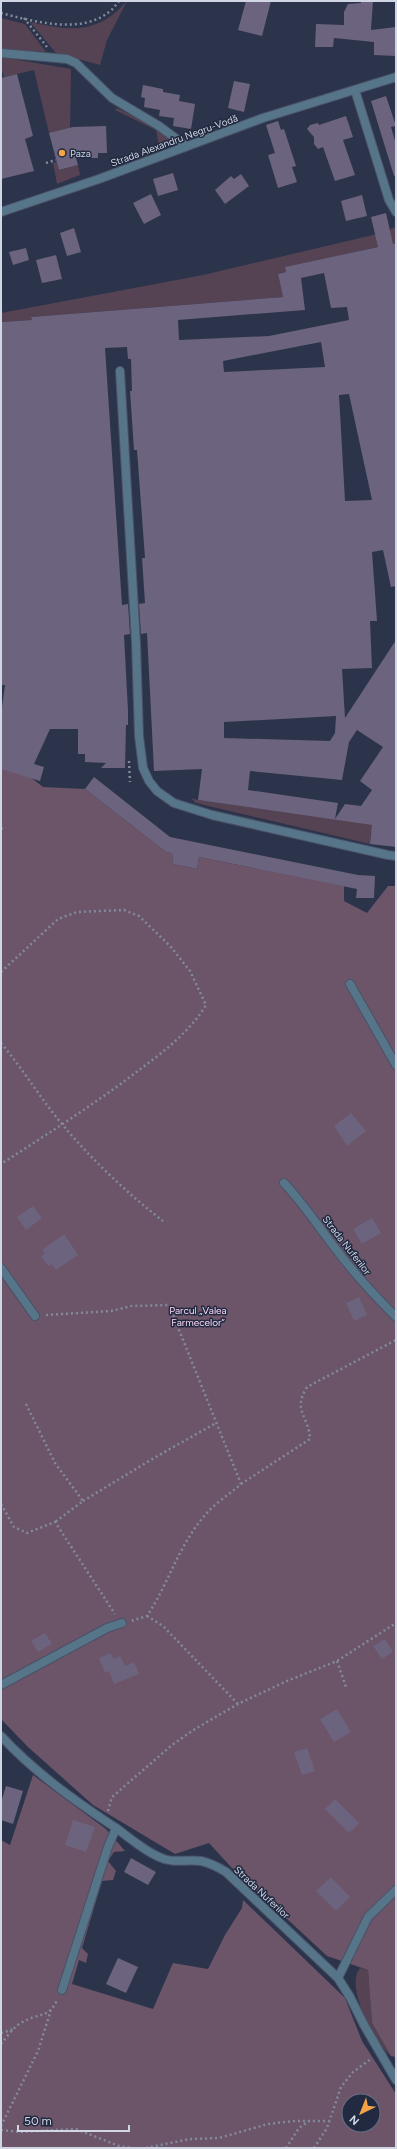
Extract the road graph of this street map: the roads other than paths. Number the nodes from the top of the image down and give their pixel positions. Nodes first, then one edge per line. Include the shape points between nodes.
1 (1, 53) edge
2 (396, 77) edge
3 (355, 90) junction
4 (186, 146) junction
5 (1, 212) edge
6 (396, 212) edge
7 (120, 371) dead end
8 (396, 856) edge
9 (350, 984) dead end
10 (396, 1065) edge
11 (284, 1183) dead end
12 (1, 1268) edge
13 (35, 1316) road end
14 (396, 1317) edge
15 (122, 1623) road end
16 (1, 1685) edge
17 (1, 1736) edge
18 (116, 1828) junction
19 (396, 1890) edge
20 (338, 1978) junction
21 (62, 1990) road end
22 (396, 2080) edge

1 - 4 street via 67,59 76,63 112,98 159,126
2 - 3 street, Strada Alexandru Negru-Vodă
3 - 4 street, Strada Alexandru Negru-Vodă via 263,118
3 - 6 street via 389,200
4 - 5 street, Strada Alexandru Negru-Vodă
7 - 8 street via 139,736 143,768 149,781 174,803 212,815
9 - 10 street
11 - 14 street, Strada Nuferilor via 301,1201 336,1249
12 - 13 street
15 - 16 street via 107,1628
17 - 18 street, Strada Nuferilor via 18,1755
18 - 20 street, Strada Nuferilor via 160,1858 200,1861 213,1864 226,1872
18 - 21 street
19 - 20 street via 368,1917
20 - 22 street, Strada Nuferilor

